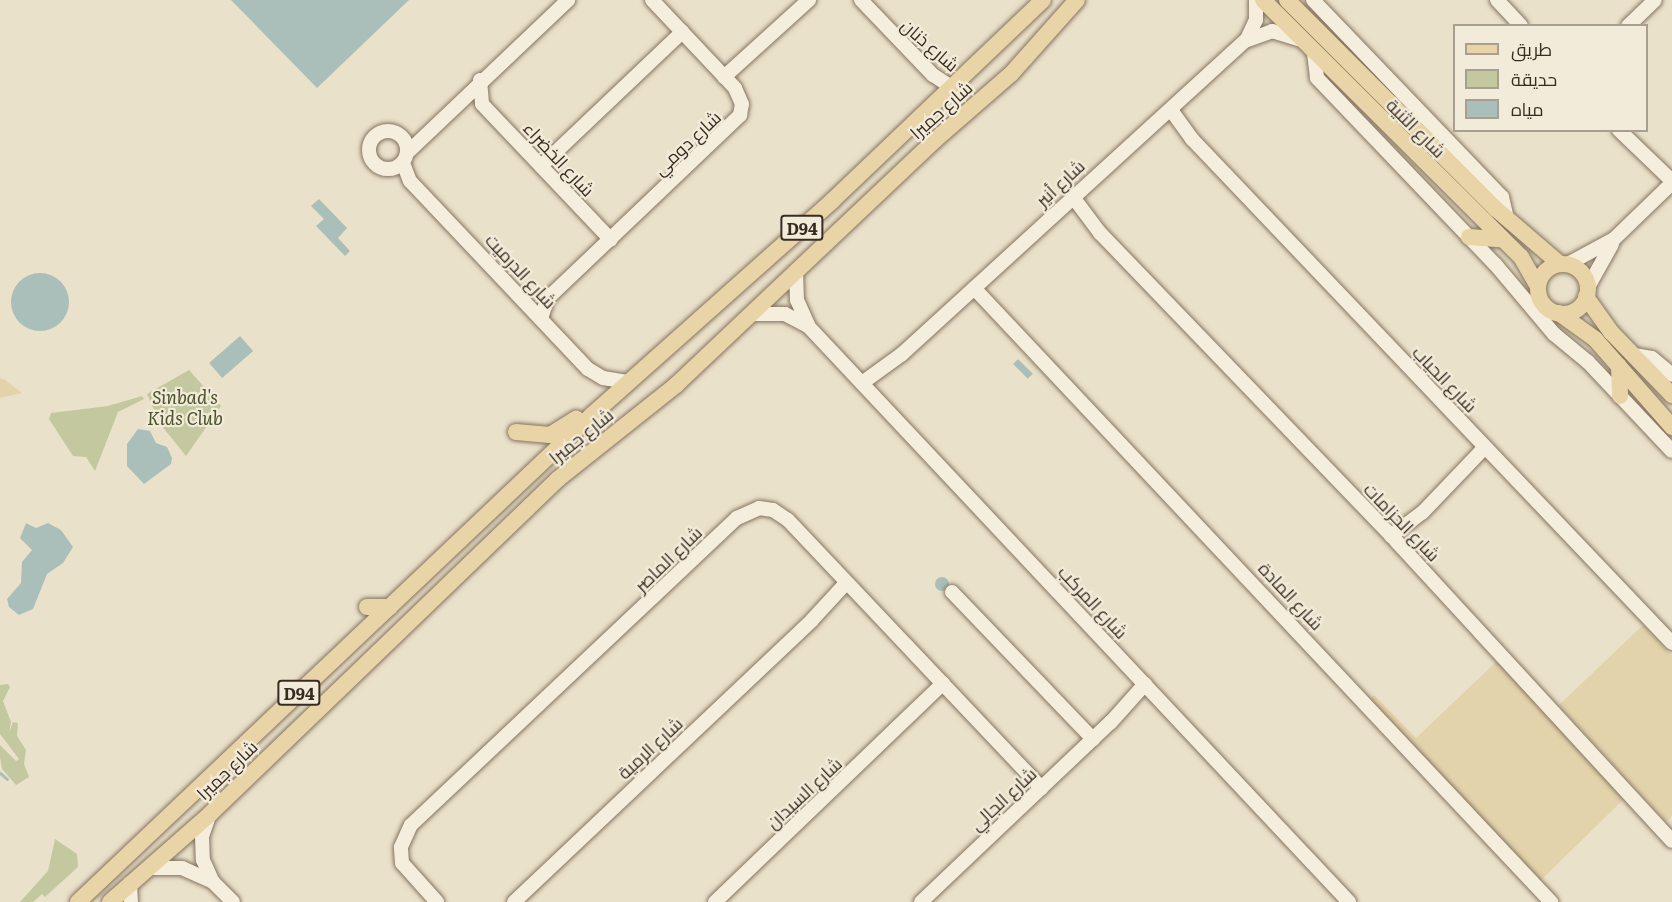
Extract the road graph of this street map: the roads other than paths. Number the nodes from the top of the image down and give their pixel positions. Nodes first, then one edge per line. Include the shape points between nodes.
1 (568, 0) edge
2 (652, 0) edge
3 (809, 0) edge
4 (1043, 0) edge
5 (1077, 0) edge
6 (1256, 0) edge
7 (1263, 0) edge
8 (1287, 0) edge
9 (1313, 0) edge
10 (1497, 0) edge
11 (1656, 0) edge
12 (865, 1) edge
13 (1519, 24) edge
14 (1630, 24) edge
15 (682, 32) junction
16 (1301, 40) junction
17 (1245, 41) junction
18 (1314, 53) junction
19 (724, 77) junction
20 (480, 80) junction
21 (953, 88) junction
22 (459, 103) junction
23 (482, 104) junction
24 (1168, 113) junction
25 (1621, 132) edge
26 (401, 135) junction
27 (406, 157) junction
28 (541, 166) junction
29 (1670, 184) edge
30 (1069, 200) junction
31 (1507, 218) junction
32 (1621, 234) junction
33 (1469, 237) junction
34 (1500, 239) junction
35 (610, 240) junction
36 (1564, 264) junction
37 (796, 272) junction
38 (1538, 286) junction
39 (971, 292) junction
40 (1587, 292) junction
41 (548, 299) junction
42 (526, 303) junction
43 (1560, 313) junction
44 (752, 314) junction
45 (542, 319) junction
46 (809, 327) junction
47 (1634, 355) junction
48 (1619, 366) junction
49 (1672, 375) edge
50 (629, 382) junction
51 (865, 386) junction
52 (1672, 395) edge
53 (1620, 396) junction
54 (612, 397) junction
55 (1672, 426) edge
56 (516, 432) dead end
57 (1489, 451) junction
58 (1672, 452) edge
59 (579, 461) junction
60 (543, 462) junction
61 (509, 525) junction
62 (1394, 539) junction
63 (849, 587) junction
64 (952, 592) dead end
65 (390, 607) junction
66 (367, 608) dead end
67 (1672, 643) edge
68 (945, 685) junction
69 (1149, 688) junction
70 (1093, 739) junction
71 (1038, 791) junction
72 (210, 814) junction
73 (1672, 841) edge
74 (148, 868) junction
75 (213, 882) junction
76 (130, 883) junction
77 (78, 902) edge
78 (110, 902) edge
79 (131, 902) edge
80 (233, 902) edge
81 (437, 902) edge
82 (513, 902) edge
83 (715, 902) edge
84 (921, 902) edge
85 (1349, 902) edge
86 (1551, 902) edge

1 - 20 street
2 - 15 street, شارع دومي
3 - 19 street
4 - 21 main road, شارع جميرا / D94
5 - 37 main road, شارع جميرا / D94 via 1011,74
6 - 17 street, شارع أنير via 1254,25
7 - 16 main road, شارع الثنية
8 - 31 main road, شارع الثنية
9 - 31 street via 1502,197
10 - 13 street
11 - 14 street
12 - 21 street, شارع ذنان via 933,75
15 - 19 street, شارع دومي
15 - 28 street
16 - 17 street, شارع أنير via 1272,31
16 - 18 main road, شارع الثنية
17 - 24 street, شارع أنير
18 - 33 street via 1317,78
18 - 34 main road, شارع الثنية
19 - 35 street, شارع دومي via 740,98 737,121
20 - 22 street
20 - 23 street
20 - 26 street via 470,84 423,128
21 - 50 main road, شارع جميرا / D94
22 - 23 street
22 - 27 street
23 - 28 street, شارع الخضراء
24 - 30 street, شارع أنير
24 - 57 street, شارع الحياب
25 - 29 street
26 - 27 street, شارع الدرميت
26 - 27 street via 388,131 377,134 369,151 373,162 382,169 394,169
27 - 42 street, شارع الدرميت via 410,181
28 - 35 street, شارع الخضراء
29 - 32 street
30 - 39 street, شارع أنير
30 - 62 street, شارع الحزامات
31 - 36 main road, شارع الثنية
32 - 36 street
32 - 40 street via 1602,257
33 - 34 main road
33 - 53 street via 1554,334
34 - 38 main road, شارع الثنية via 1526,263
35 - 41 street, شارع دومي
36 - 38 main road via 1548,269
36 - 40 main road via 1581,272
37 - 44 main road, شارع جميرا / D94
37 - 46 street, شارع المركب via 797,300
38 - 43 main road via 1541,301
39 - 51 street, شارع أنير
39 - 86 street, شارع المادة via 1201,526
40 - 43 main road via 1575,310
40 - 47 main road
41 - 42 street
41 - 45 street, شارع دومي
42 - 45 street, شارع الدرميت
43 - 48 main road via 1590,334
44 - 46 street, شارع المركب via 785,314
44 - 59 main road, شارع جميرا / D94 via 676,385
45 - 50 street, شارع الدرميت via 593,373
46 - 51 street, شارع المركب
47 - 49 street via 1652,358
47 - 52 main road
48 - 53 main road
48 - 55 main road
50 - 54 main road, شارع جميرا / D94
51 - 69 street, شارع المركب
53 - 58 street
54 - 56 main road via 597,402 554,434
54 - 59 main road via 604,418 574,447
54 - 60 main road, شارع جميرا / D94
57 - 62 street
57 - 67 street, شارع الحياب
59 - 61 main road, شارع جميرا / D94
60 - 61 main road via 546,476 518,504
60 - 65 main road, شارع جميرا / D94
61 - 72 main road, شارع جميرا / D94
62 - 73 street, شارع الحزامات
63 - 68 street, شارع الماصر
63 - 81 street, شارع الماصر via 783,516 767,508 744,513 411,825 401,847 402,863
63 - 82 street, شارع الرمية
64 - 70 street
65 - 66 main road
65 - 77 main road, شارع جميرا / D94
68 - 71 street, شارع الماصر
68 - 83 street, شارع السيدان
69 - 70 street, شارع الجالي
69 - 85 street, شارع المركب
70 - 71 street, شارع الجالي
71 - 84 street, شارع الجالي
72 - 74 main road, شارع جميرا / D94
72 - 75 street via 201,848
74 - 75 street via 182,868
74 - 76 main road, شارع جميرا / D94
75 - 80 street
76 - 78 main road, شارع جميرا / D94
76 - 79 street

